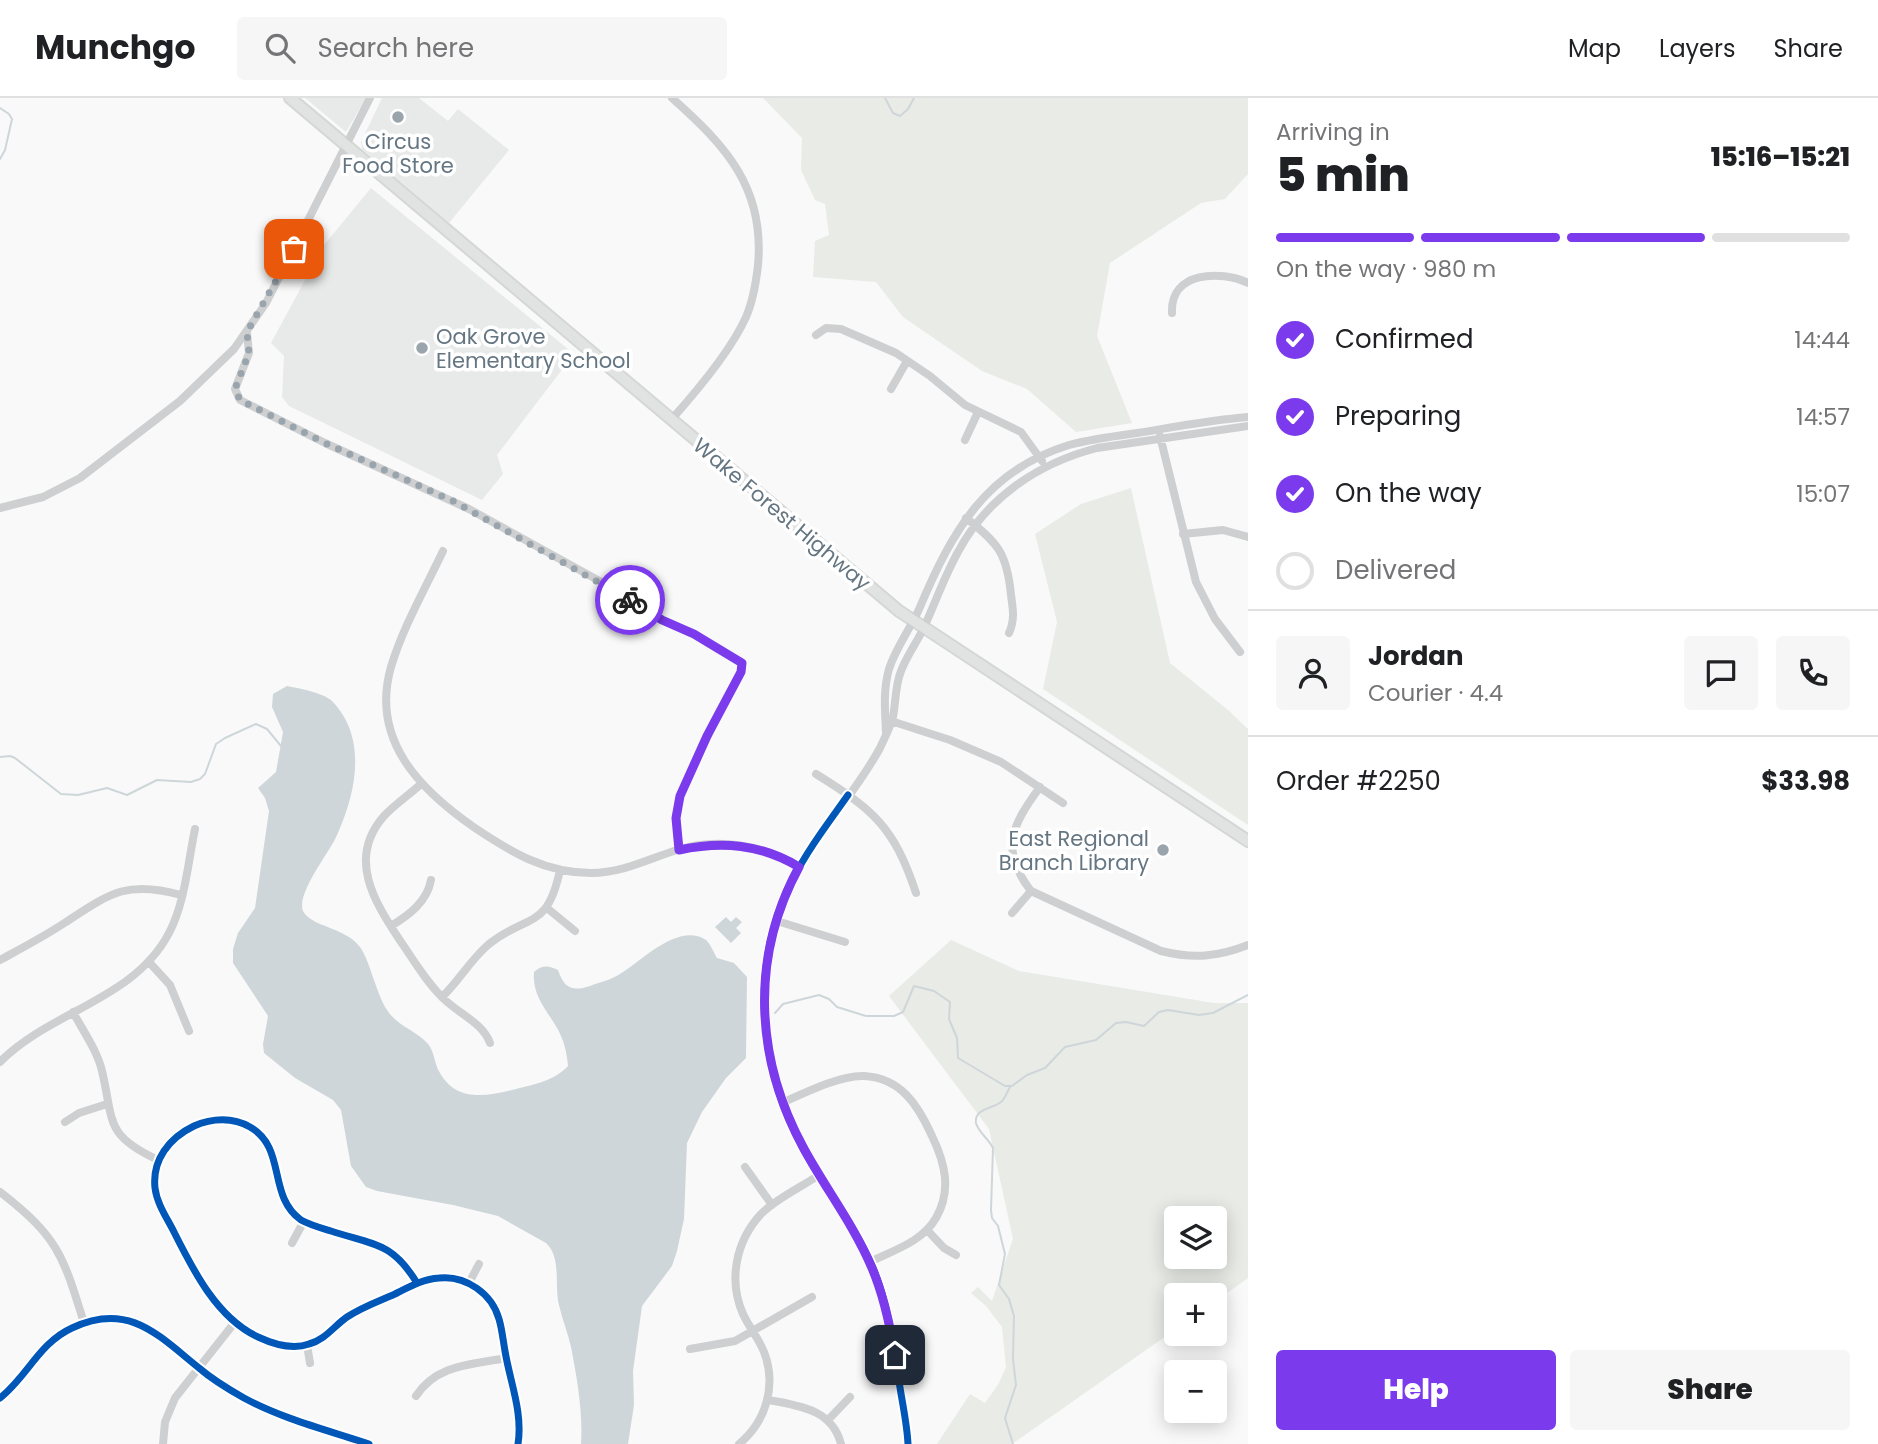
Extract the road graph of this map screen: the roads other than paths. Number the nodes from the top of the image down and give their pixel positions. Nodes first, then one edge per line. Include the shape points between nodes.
1 (290, 98) edge
2 (370, 98) edge
3 (673, 98) edge
4 (346, 146) junction
5 (1248, 283) edge
6 (1172, 313) dead end
7 (247, 332) junction
8 (816, 335) dead end
9 (907, 361) junction
10 (891, 389) dead end
11 (978, 412) junction
12 (1248, 417) edge
13 (671, 420) junction
14 (1248, 426) edge
15 (1159, 434) junction
16 (965, 440) dead end
17 (1039, 457) junction
18 (1045, 467) junction
19 (0, 508) edge
20 (965, 518) junction
21 (976, 526) junction
22 (1183, 534) junction
23 (1248, 537) edge
24 (443, 551) dead end
25 (919, 625) junction
26 (1009, 633) dead end
27 (1240, 652) dead end
28 (752, 656) dead end
29 (742, 663) junction
30 (889, 720) junction
31 (816, 774) dead end
32 (421, 784) junction
33 (1040, 786) junction
34 (848, 795) junction
35 (1063, 803) dead end
36 (195, 829) dead end
37 (1248, 841) edge
38 (679, 850) junction
39 (799, 867) junction
40 (560, 870) junction
41 (431, 880) dead end
42 (1031, 891) junction
43 (916, 893) dead end
44 (181, 895) junction
45 (547, 908) junction
46 (1012, 913) dead end
47 (777, 921) junction
48 (391, 926) junction
49 (575, 931) dead end
50 (845, 942) dead end
51 (1248, 945) edge
52 (0, 960) edge
53 (149, 962) junction
54 (442, 997) junction
55 (73, 1012) junction
56 (189, 1031) dead end
57 (490, 1043) dead end
58 (0, 1062) edge
59 (782, 1103) junction
60 (107, 1104) junction
61 (65, 1122) dead end
62 (158, 1160) junction
63 (745, 1167) dead end
64 (819, 1175) junction
65 (0, 1192) edge
66 (772, 1205) junction
67 (304, 1221) junction
68 (927, 1230) junction
69 (292, 1243) dead end
70 (956, 1255) dead end
71 (870, 1262) junction
72 (479, 1264) dead end
73 (417, 1283) junction
74 (469, 1283) junction
75 (812, 1297) dead end
76 (234, 1322) junction
77 (84, 1323) junction
78 (752, 1332) junction
79 (307, 1345) junction
80 (690, 1349) dead end
81 (506, 1358) junction
82 (310, 1363) dead end
83 (199, 1368) junction
84 (416, 1396) dead end
85 (850, 1397) dead end
86 (0, 1398) edge
87 (769, 1400) junction
88 (828, 1420) junction
89 (163, 1444) edge
90 (366, 1444) edge
91 (518, 1444) edge
92 (739, 1444) edge
93 (841, 1444) edge
94 (908, 1444) edge

1 - 4 highway, Wake Forest Highway
2 - 4 street
3 - 13 street via 729,157 752,203 759,235 757,277 748,314 731,344
4 - 7 street
4 - 13 highway, Wake Forest Highway
5 - 6 street via 1220,274 1195,278 1176,293
7 - 19 street via 180,401 100,464 43,497
7 - 29 street via 249,353 235,389 240,400 469,509
8 - 9 street via 826,328 841,329
9 - 10 street
9 - 11 street
11 - 16 street
11 - 17 street via 1021,432
12 - 15 street
13 - 25 highway, Wake Forest Highway
14 - 15 street
15 - 17 street via 1086,441
15 - 18 street via 1074,454
15 - 22 street
17 - 18 street
17 - 20 street via 992,489
18 - 21 street via 1000,497
20 - 21 street
20 - 25 street via 945,551
21 - 25 street
21 - 26 street via 1006,560 1014,616
22 - 23 street via 1223,530
22 - 27 street via 1200,591
24 - 32 street via 388,683 392,734 400,755
25 - 30 street
25 - 37 highway, Wake Forest Highway
28 - 29 street
29 - 38 street via 680,796 676,818
30 - 33 street via 1001,762
30 - 34 street via 878,751
31 - 34 street
32 - 40 street via 442,805 508,850
32 - 48 street via 384,817 368,851 369,887
33 - 35 street
33 - 42 street via 1016,824 1011,842 1019,876
34 - 39 street
34 - 43 street via 891,834
36 - 44 street
38 - 39 street via 734,844 774,853
38 - 40 street via 609,872
39 - 47 street
40 - 45 street
41 - 48 street via 415,908
42 - 46 street
42 - 51 street via 1177,955 1206,957
44 - 52 street via 139,888 105,897
44 - 53 street via 169,933
45 - 49 street
45 - 54 street via 489,944
47 - 50 street
47 - 59 street via 766,967 764,1013 767,1049
48 - 54 street
53 - 55 street via 128,981
53 - 56 street via 170,985
54 - 57 street via 483,1030
55 - 58 street via 34,1034
55 - 60 street via 98,1059
59 - 64 street
59 - 68 street via 860,1076 884,1080 907,1094 922,1114 945,1170 944,1198
60 - 61 street
60 - 62 street via 123,1140
62 - 67 street via 175,1138 201,1123 213,1119 240,1122 269,1146 281,1195
62 - 76 street via 155,1187 163,1211 200,1279
63 - 66 street
64 - 66 street
64 - 71 street
65 - 77 street via 35,1220 54,1243
66 - 78 street via 749,1230 737,1261 737,1296
67 - 69 street
67 - 73 street via 388,1249 402,1260
68 - 70 street
68 - 71 street
71 - 94 street via 890,1326
72 - 74 street
73 - 74 street via 448,1278
73 - 79 street via 348,1317
74 - 81 street via 496,1311
75 - 78 street
76 - 79 street via 258,1338 287,1346
76 - 83 street
77 - 83 street via 113,1320 137,1324 159,1334
77 - 86 street via 50,1342
78 - 80 street via 727,1343
78 - 87 street via 766,1360
79 - 82 street
81 - 84 street via 439,1373
81 - 91 street via 519,1412
83 - 89 street via 170,1409
83 - 90 street via 262,1407
85 - 88 street
87 - 88 street via 807,1408
87 - 92 street via 758,1423
88 - 93 street

